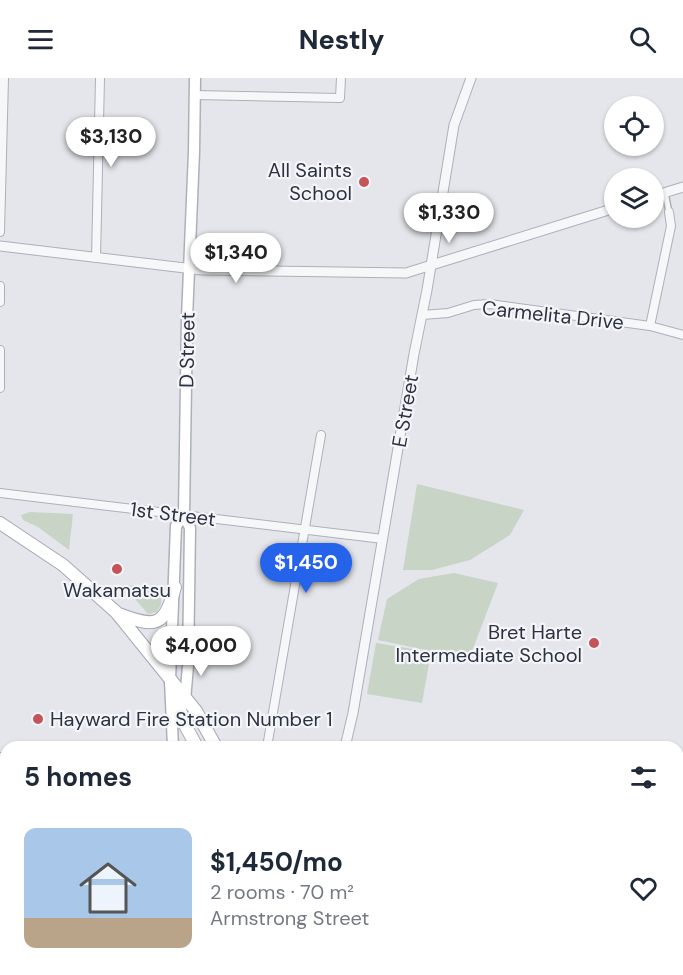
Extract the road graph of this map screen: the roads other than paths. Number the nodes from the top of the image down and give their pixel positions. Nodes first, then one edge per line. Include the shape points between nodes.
1 (4, 78) edge
2 (100, 78) edge
3 (195, 78) edge
4 (340, 78) edge
5 (471, 78) edge
6 (194, 94) junction
7 (683, 188) edge
8 (665, 193) joint
9 (604, 211) edge
10 (669, 212) joint
11 (0, 232) edge
12 (0, 246) edge
13 (96, 258) junction
14 (432, 265) junction
15 (189, 269) junction
16 (0, 286) edge
17 (0, 302) edge
18 (422, 315) junction
19 (650, 326) junction
20 (683, 335) edge
21 (0, 350) edge
22 (0, 388) edge
23 (321, 435) dead end
24 (0, 493) edge
25 (184, 515) junction
26 (0, 523) edge
27 (304, 529) junction
28 (383, 539) junction
29 (175, 587) junction
30 (116, 612) junction
31 (170, 680) junction
32 (184, 695) junction
33 (186, 727) junction
34 (173, 741) edge
35 (190, 741) edge
36 (194, 741) edge
37 (213, 741) edge
38 (268, 741) edge
39 (346, 741) edge

1 - 11 street
2 - 13 street
3 - 6 main road, D Street
4 - 6 street via 340,98
5 - 14 street, E Street via 454,125
6 - 15 main road, D Street
7 - 8 street
8 - 10 street
9 - 14 street
10 - 19 street via 671,226
12 - 13 street
13 - 15 street
14 - 15 street via 406,273
14 - 18 street, E Street
15 - 25 main road, D Street
16 - 17 street
18 - 19 street, Carmelita Drive via 482,304
18 - 28 street, E Street
19 - 20 street, Carmelita Drive
21 - 22 street
23 - 27 street
24 - 25 street, 1st Street
25 - 27 street, 1st Street
25 - 29 main road, D Street via 176,526
25 - 32 main road, D Street via 190,528
26 - 30 main road via 63,565
27 - 28 street, 1st Street
27 - 38 street
28 - 39 street, E Street
29 - 30 main road via 170,606 158,621 146,623
29 - 31 main road, D Street
30 - 31 main road
31 - 32 main road
31 - 33 main road
31 - 34 main road, D Street
32 - 33 main road, D Street
32 - 37 main road
33 - 35 main road, D Street
33 - 36 main road

